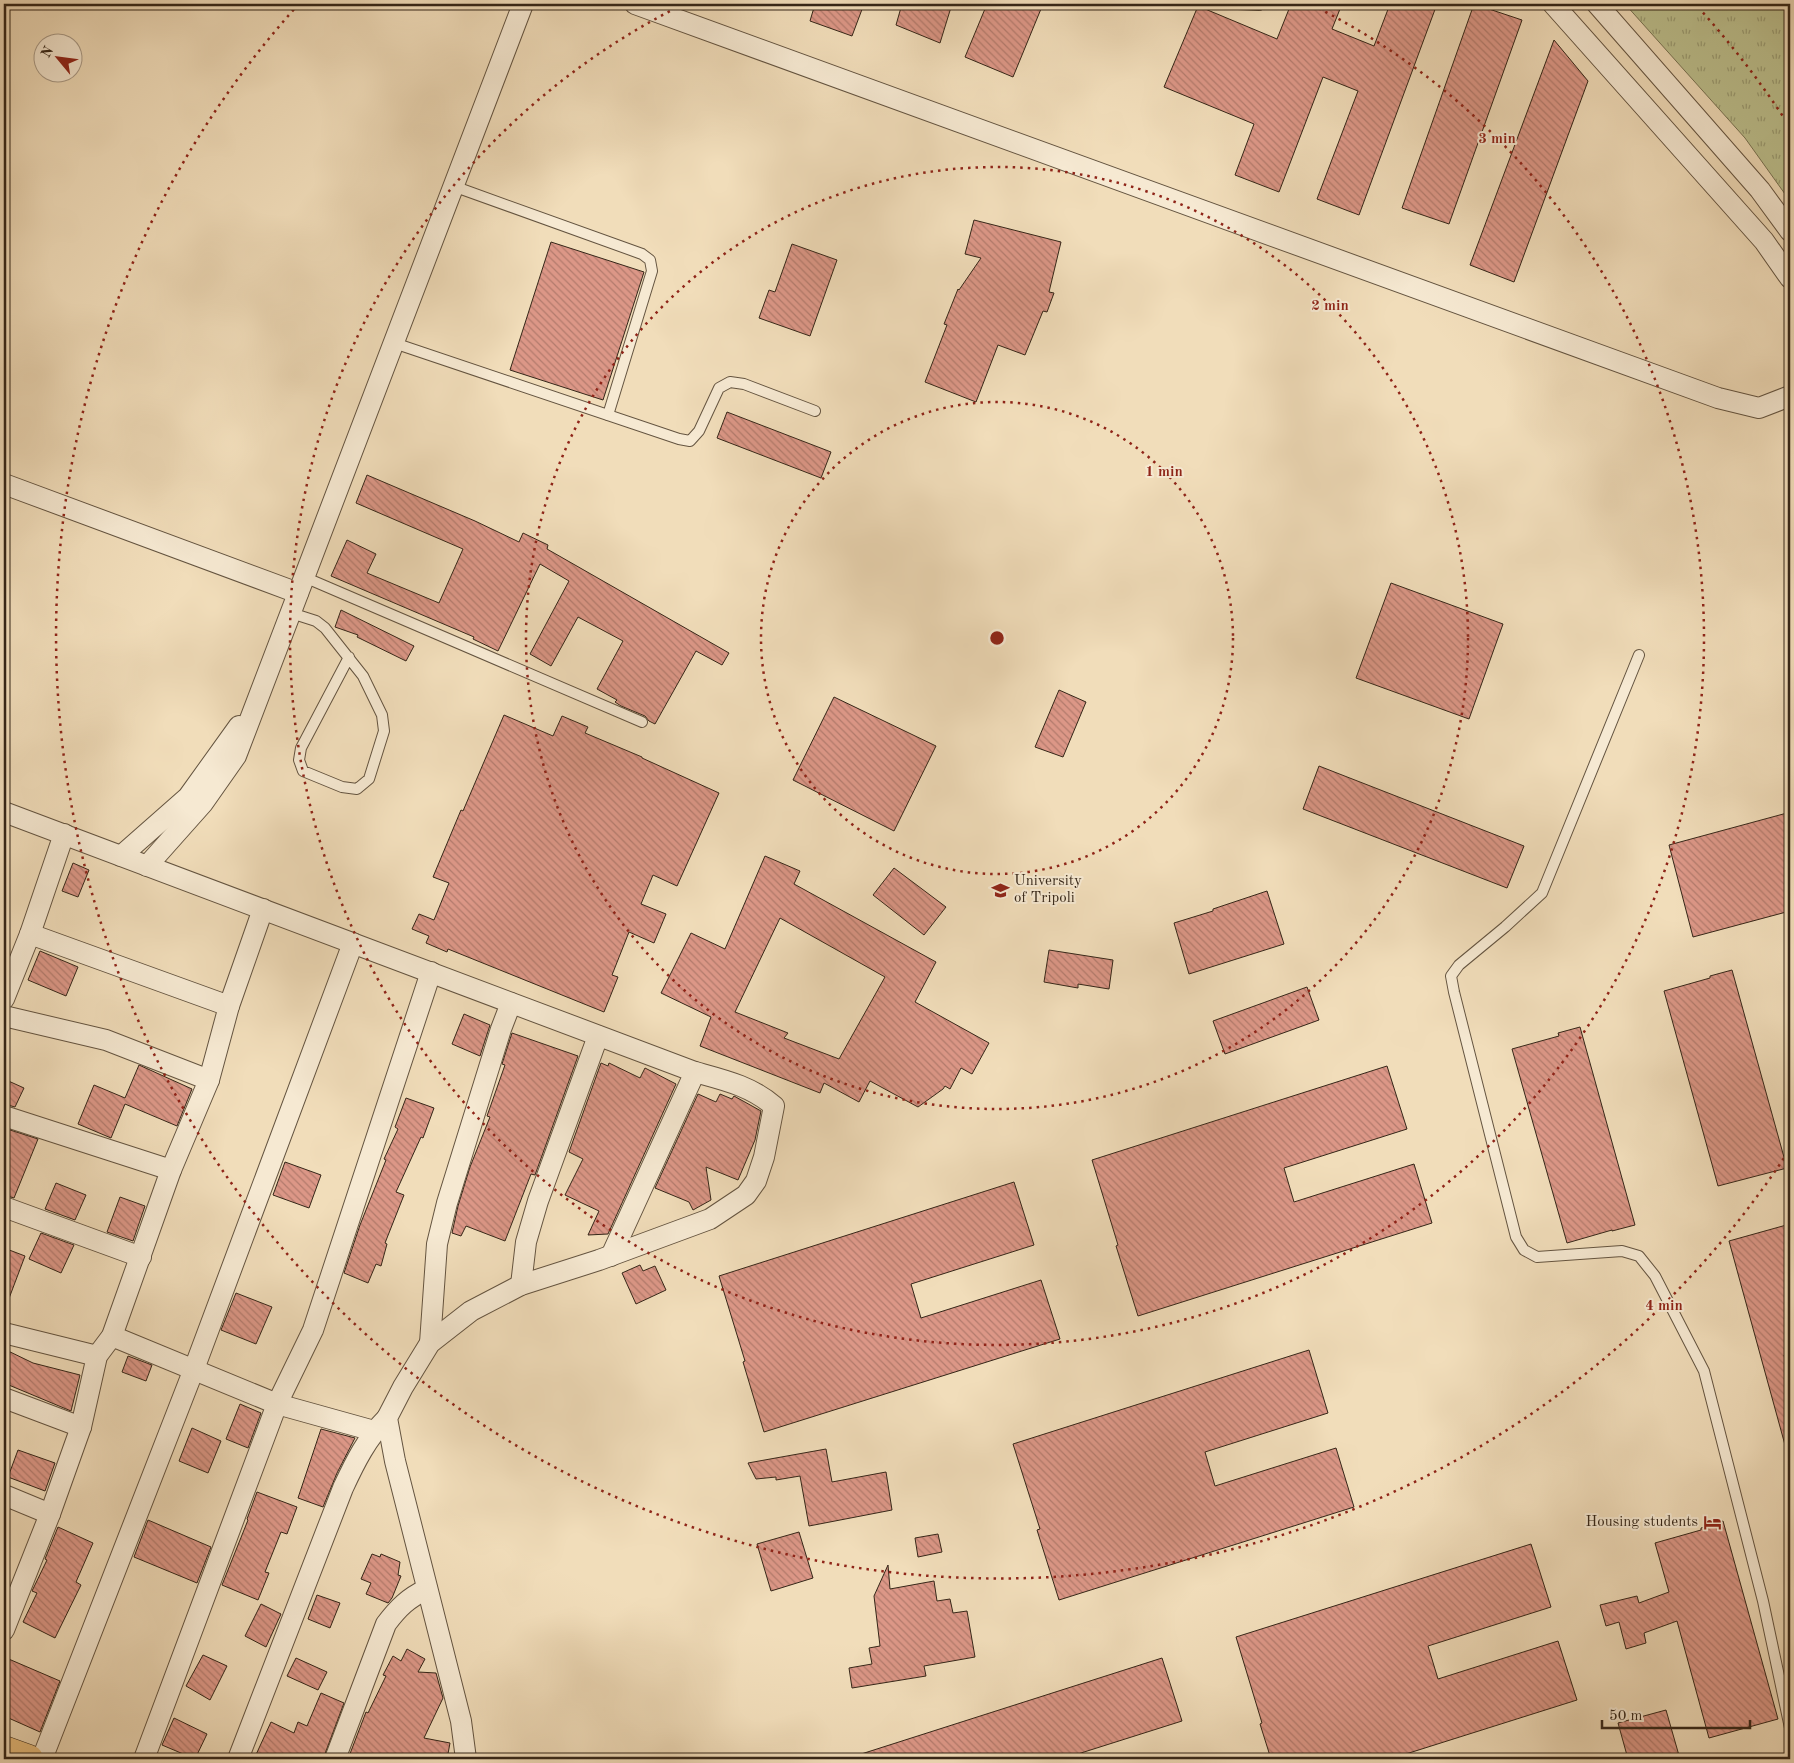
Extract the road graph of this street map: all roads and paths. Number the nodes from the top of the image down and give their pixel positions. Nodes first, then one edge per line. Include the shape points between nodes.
1 (522, 4) edge
2 (636, 4) edge
3 (1238, 4) edge
4 (1553, 4) edge
5 (1597, 4) edge
6 (1259, 5) dead end
7 (453, 186) junction
8 (1790, 231) edge
9 (1790, 278) edge
10 (394, 343) junction
11 (1790, 396) edge
12 (816, 412) dead end
13 (608, 415) junction
14 (4, 484) edge
15 (301, 585) junction
16 (290, 613) junction
17 (1639, 655) dead end
18 (349, 657) junction
19 (258, 700) junction
20 (642, 722) dead end
21 (4, 812) edge
22 (64, 834) junction
23 (121, 856) junction
24 (147, 866) junction
25 (263, 909) junction
26 (30, 934) junction
27 (353, 943) junction
28 (431, 972) junction
29 (4, 999) edge
30 (511, 1003) junction
31 (229, 1006) junction
32 (4, 1016) edge
33 (598, 1036) junction
34 (695, 1072) junction
35 (209, 1080) junction
36 (4, 1116) edge
37 (171, 1170) junction
38 (4, 1207) edge
39 (141, 1256) junction
40 (611, 1256) junction
41 (521, 1285) junction
42 (4, 1333) edge
43 (112, 1336) junction
44 (430, 1343) junction
45 (97, 1356) junction
46 (194, 1369) junction
47 (4, 1398) edge
48 (277, 1404) junction
49 (381, 1424) junction
50 (81, 1427) junction
51 (4, 1495) edge
52 (50, 1514) junction
53 (427, 1589) junction
54 (4, 1630) edge
55 (1790, 1728) edge
56 (4, 1750) edge
57 (29, 1759) edge
58 (42, 1759) edge
59 (144, 1759) edge
60 (238, 1759) edge
61 (335, 1759) edge
62 (466, 1759) edge

1 - 7 street
2 - 11 street via 1718,398 1759,408
3 - 6 lane
4 - 9 street via 1757,234
5 - 8 street via 1760,190
7 - 10 street
7 - 13 lane via 642,254 650,260 652,271
10 - 13 lane
10 - 15 street
12 - 13 lane via 744,384 730,382 719,388 699,431 690,441
14 - 15 street
15 - 16 street
15 - 20 lane
16 - 18 lane via 316,621
16 - 19 street
17 - 55 lane via 1542,893 1459,965 1451,976 1516,1237 1524,1250 1537,1257 1622,1251 1639,1256 1655,1276 1704,1371 1763,1601
18 - 18 lane via 363,676 382,715 384,732 370,779 357,788 342,787 303,771 299,760 301,748
19 - 23 street via 188,797
19 - 24 street via 236,756 203,803
21 - 22 street
22 - 23 street
22 - 26 street
23 - 24 street
24 - 25 street
25 - 27 street
25 - 31 street
26 - 29 street
26 - 31 street
27 - 28 street
27 - 46 street
28 - 30 street
28 - 48 street via 313,1330
30 - 33 street
30 - 44 street via 500,1029 437,1244
31 - 35 street
32 - 35 street via 106,1040
33 - 34 street
33 - 41 street via 538,1201 526,1242
34 - 40 street
34 - 40 street via 734,1083 762,1096 774,1106 756,1180 746,1195 710,1219
35 - 37 street
36 - 37 street
37 - 39 street
38 - 39 street
39 - 43 street
40 - 41 street
41 - 44 street via 471,1312
42 - 45 street
43 - 45 street
43 - 46 street
44 - 49 street
45 - 50 street
46 - 48 street
46 - 58 street
47 - 50 street
48 - 49 street
48 - 59 street
49 - 53 street via 395,1461
49 - 60 street via 357,1457 342,1488
50 - 52 street
51 - 52 street
52 - 54 street
53 - 61 street via 412,1596 386,1624
53 - 62 street via 461,1721
56 - 57 main road

